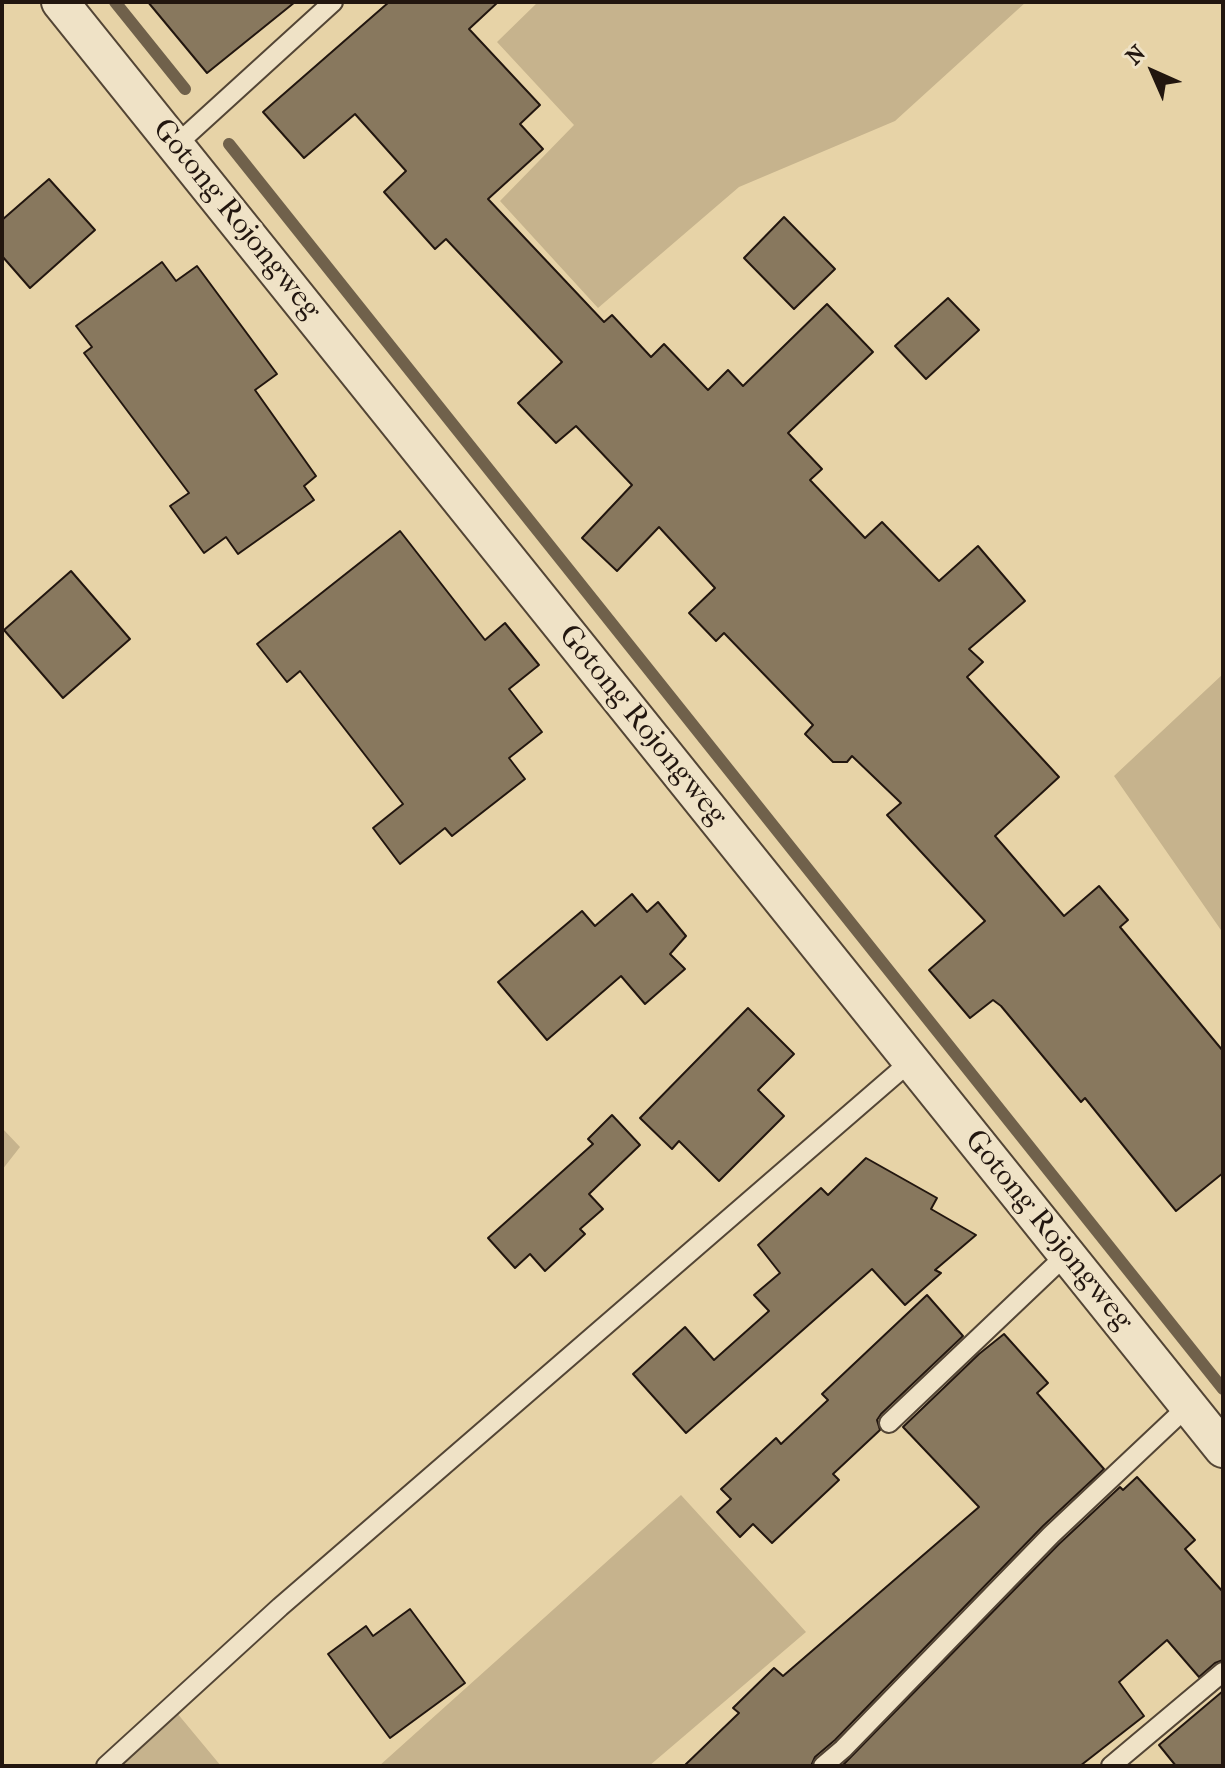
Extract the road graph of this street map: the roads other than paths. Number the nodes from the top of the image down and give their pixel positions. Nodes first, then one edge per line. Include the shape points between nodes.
1 (60, 2) edge
2 (333, 2) edge
3 (176, 145) junction
4 (911, 1061) junction
5 (1067, 1254) junction
6 (1188, 1406) junction
7 (889, 1423) dead end
8 (1223, 1449) edge
9 (1223, 1672) edge
10 (106, 1766) edge
11 (823, 1766) edge
12 (1111, 1766) edge

1 - 3 street, Gotong Rojongweg
2 - 3 lane
3 - 4 street, Gotong Rojongweg
4 - 5 street, Gotong Rojongweg
4 - 10 lane via 280,1607
5 - 6 street, Gotong Rojongweg
5 - 7 lane
6 - 8 street, Gotong Rojongweg
6 - 11 lane via 1051,1535
9 - 12 lane

